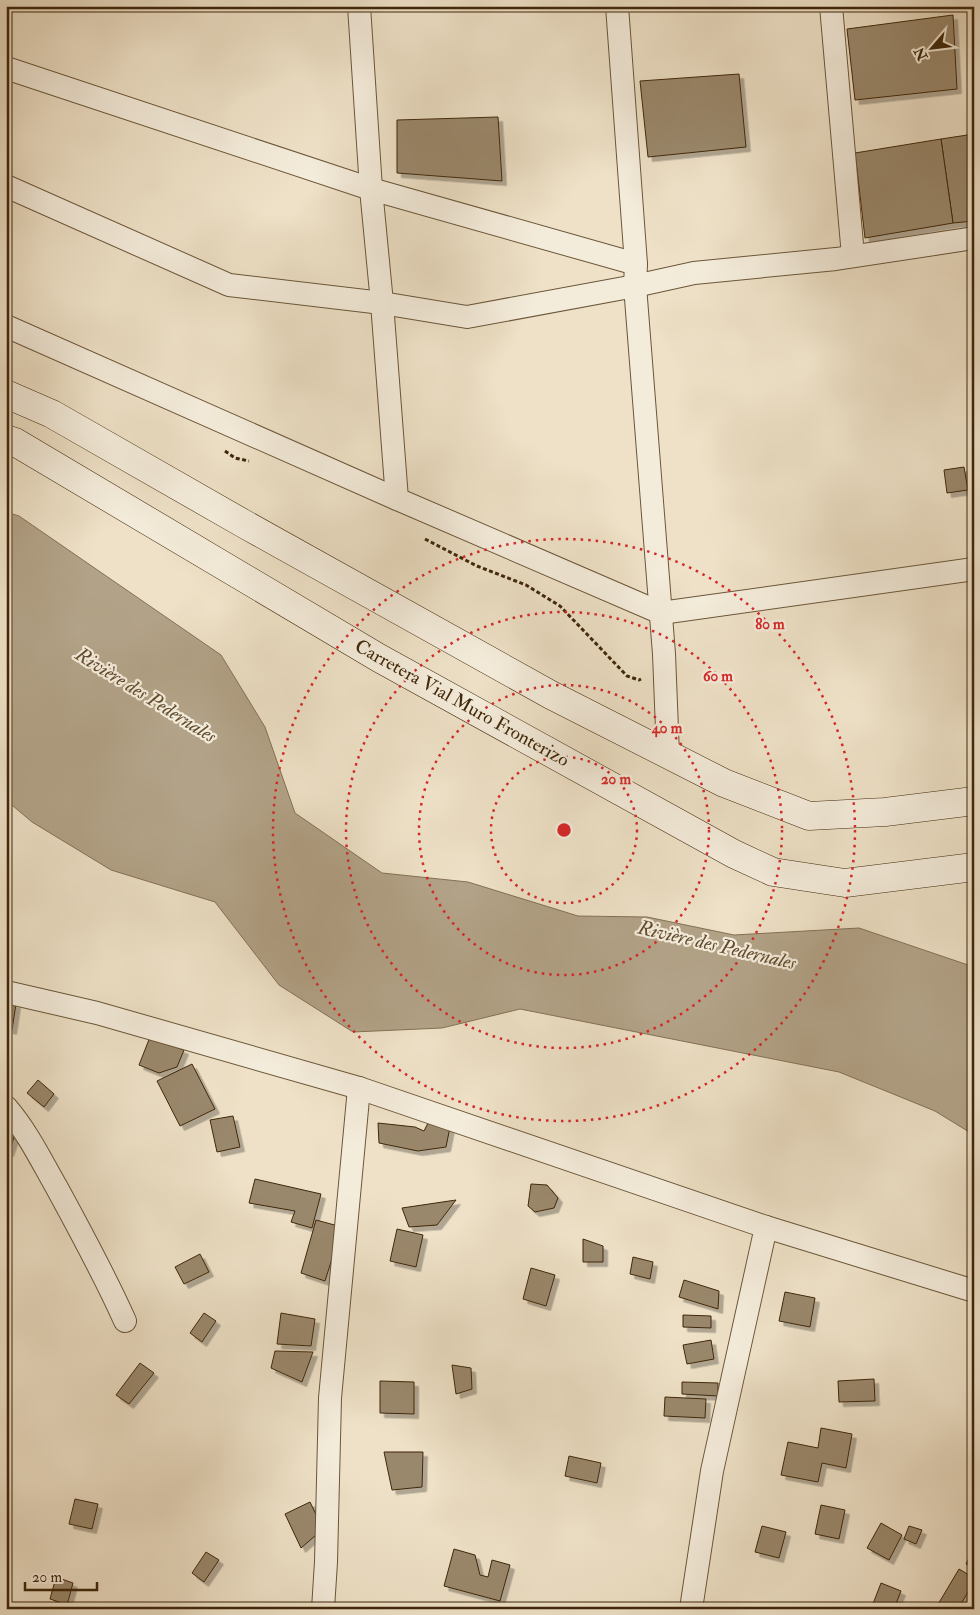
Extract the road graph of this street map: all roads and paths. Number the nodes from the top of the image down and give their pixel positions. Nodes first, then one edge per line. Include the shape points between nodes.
1 (359, 6) edge
2 (617, 6) edge
3 (831, 6) edge
4 (6, 68) edge
5 (6, 186) edge
6 (371, 188) junction
7 (974, 238) edge
8 (853, 256) junction
9 (636, 264) junction
10 (635, 286) junction
11 (382, 303) junction
12 (6, 326) edge
13 (6, 394) edge
14 (6, 438) edge
15 (397, 499) junction
16 (974, 569) edge
17 (661, 613) junction
18 (668, 755) junction
19 (974, 801) edge
20 (974, 866) edge
21 (6, 992) edge
22 (359, 1088) junction
23 (6, 1107) edge
24 (766, 1227) junction
25 (974, 1291) edge
26 (125, 1321) dead end
27 (323, 1609) edge
28 (692, 1609) edge

1 - 6 street
2 - 9 street
3 - 8 street
4 - 6 street
5 - 11 street via 229,285
6 - 9 street
6 - 11 street
7 - 8 street
8 - 10 street via 694,273
9 - 10 street
10 - 11 street via 467,317
10 - 17 street
11 - 15 street
12 - 15 street
13 - 18 street via 52,414 551,695
14 - 20 street, Carretera Vial Muro Fronterizo via 378,658 734,854 773,872 845,883
15 - 17 street
16 - 17 street
17 - 18 street
18 - 19 street via 724,783 809,816 885,812
21 - 22 street via 97,1013
22 - 24 street
22 - 27 street via 330,1398
23 - 26 street via 18,1120 44,1165
24 - 25 street
24 - 28 street via 712,1471

